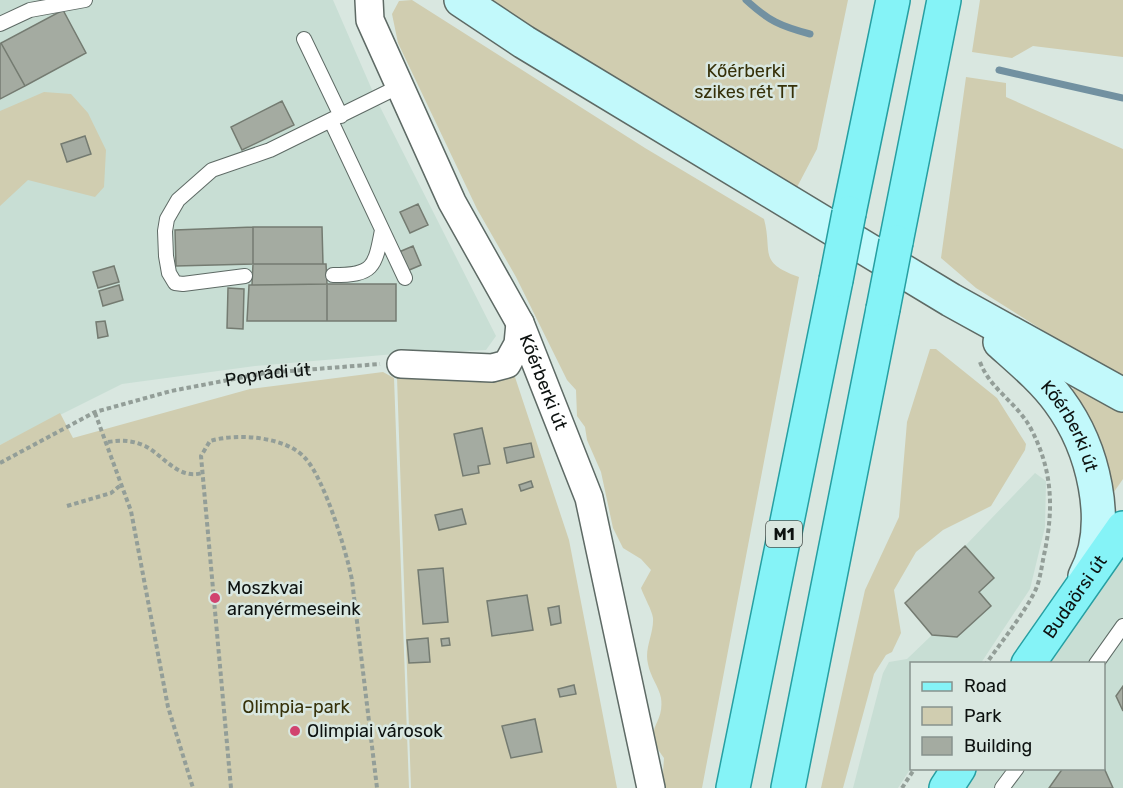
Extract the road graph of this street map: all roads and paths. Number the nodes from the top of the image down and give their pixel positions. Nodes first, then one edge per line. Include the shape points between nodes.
1 (84, 0) edge
2 (369, 0) edge
3 (461, 0) edge
4 (893, 0) edge
5 (944, 0) edge
6 (0, 24) edge
7 (304, 39) dead end
8 (400, 86) junction
9 (336, 118) junction
10 (382, 230) junction
11 (333, 275) dead end
12 (246, 276) dead end
13 (405, 278) dead end
14 (951, 300) junction
15 (520, 323) junction
16 (978, 357) dead end
17 (401, 364) joint
18 (1120, 395) edge
19 (95, 412) junction
20 (108, 442) junction
21 (0, 463) edge
22 (202, 473) junction
23 (122, 484) junction
24 (67, 506) dead end
25 (1123, 528) edge
26 (1077, 593) junction
27 (1123, 626) edge
28 (988, 662) edge
29 (1029, 662) edge
30 (1097, 662) edge
31 (914, 770) edge
32 (1016, 770) edge
33 (193, 788) edge
34 (231, 788) edge
35 (377, 788) edge
36 (651, 788) edge
37 (733, 788) edge
38 (788, 788) edge
39 (902, 788) edge
40 (1002, 788) edge

1 - 6 lane via 30,10
2 - 8 street, Kőérberki út via 369,20
3 - 14 street, Kőérberki út
4 - 37 main road, M1, bridge
5 - 38 main road, bridge
7 - 9 lane
8 - 9 lane
8 - 15 street, Kőérberki út via 452,202
9 - 10 lane
9 - 12 lane via 270,150 212,170 178,200 166,219 166,256 175,282
10 - 11 lane via 377,255 368,269 359,275
10 - 13 lane
14 - 18 street, Kőérberki út
14 - 26 street, Kőérberki út via 1030,369 1059,400 1077,430 1096,497 1098,534 1090,566
15 - 17 street via 518,344 507,364 492,368
15 - 36 street, Kőérberki út via 588,498
16 - 28 path via 987,379 1017,406 1030,428 1049,480 1052,508 1034,594
17 - 19 path, Poprádi út via 265,373 171,391
19 - 20 path
19 - 21 path, Poprádi út
20 - 22 path via 126,440 146,447 176,469 194,475
20 - 23 path
22 - 34 path
22 - 35 path via 201,456 210,441 225,436 290,446 305,457 316,473 348,559
23 - 24 path via 111,493
23 - 33 path via 142,560 168,706
25 - 26 main road, Budaörsi út
26 - 29 main road, Budaörsi út
27 - 30 lane
31 - 39 path
32 - 40 lane

